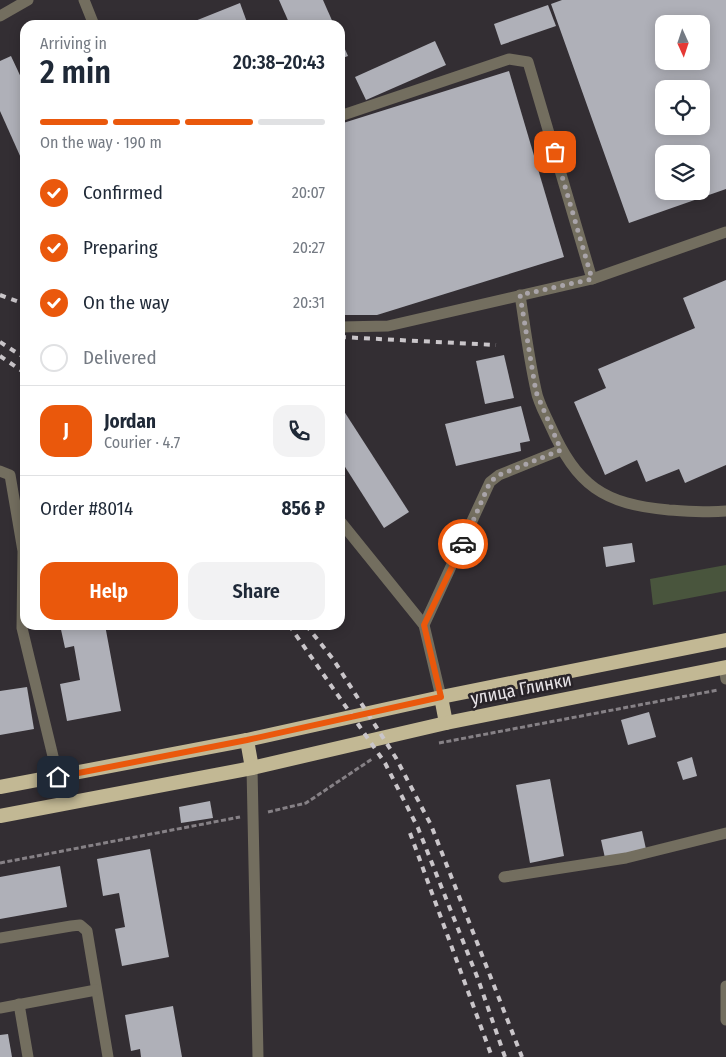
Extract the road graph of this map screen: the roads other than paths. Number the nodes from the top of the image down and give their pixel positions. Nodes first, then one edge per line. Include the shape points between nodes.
1 (28, 0) edge
2 (84, 0) edge
3 (0, 16) edge
4 (92, 20) edge
5 (345, 114) edge
6 (726, 232) edge
7 (592, 279) junction
8 (520, 295) junction
9 (345, 327) edge
10 (561, 450) junction
11 (0, 471) edge
12 (726, 511) edge
13 (345, 527) edge
14 (20, 533) edge
15 (424, 625) junction
16 (22, 630) edge
17 (726, 640) edge
18 (725, 671) edge
19 (441, 697) junction
20 (446, 723) junction
21 (247, 740) junction
22 (252, 768) junction
23 (58, 777) junction
24 (0, 787) edge
25 (0, 816) edge
26 (726, 832) edge
27 (504, 877) dead end
28 (0, 938) edge
29 (726, 986) edge
30 (96, 990) junction
31 (19, 1004) junction
32 (0, 1008) edge
33 (726, 1020) edge
34 (28, 1057) edge
35 (108, 1057) edge
36 (258, 1057) edge

1 - 3 lane
2 - 4 lane
5 - 7 lane via 508,59 528,62
6 - 7 lane
7 - 8 lane
8 - 9 lane via 388,326
8 - 10 lane via 536,392
10 - 12 lane via 580,477 619,502 654,508
10 - 15 lane via 499,475 490,482
11 - 14 lane via 10,475
13 - 15 lane
15 - 19 lane
16 - 23 lane
17 - 19 highway, улица Глинки
18 - 20 highway, улица Глинки
19 - 20 highway
19 - 21 highway, улица Глинки
20 - 22 highway, улица Глинки
21 - 22 highway
21 - 23 highway, улица Глинки
22 - 25 highway, улица Глинки
22 - 36 lane
23 - 24 highway, улица Глинки
26 - 27 lane via 626,858
28 - 30 lane via 80,925 87,931
29 - 33 lane
30 - 31 lane
30 - 35 lane
31 - 32 lane
31 - 34 lane

